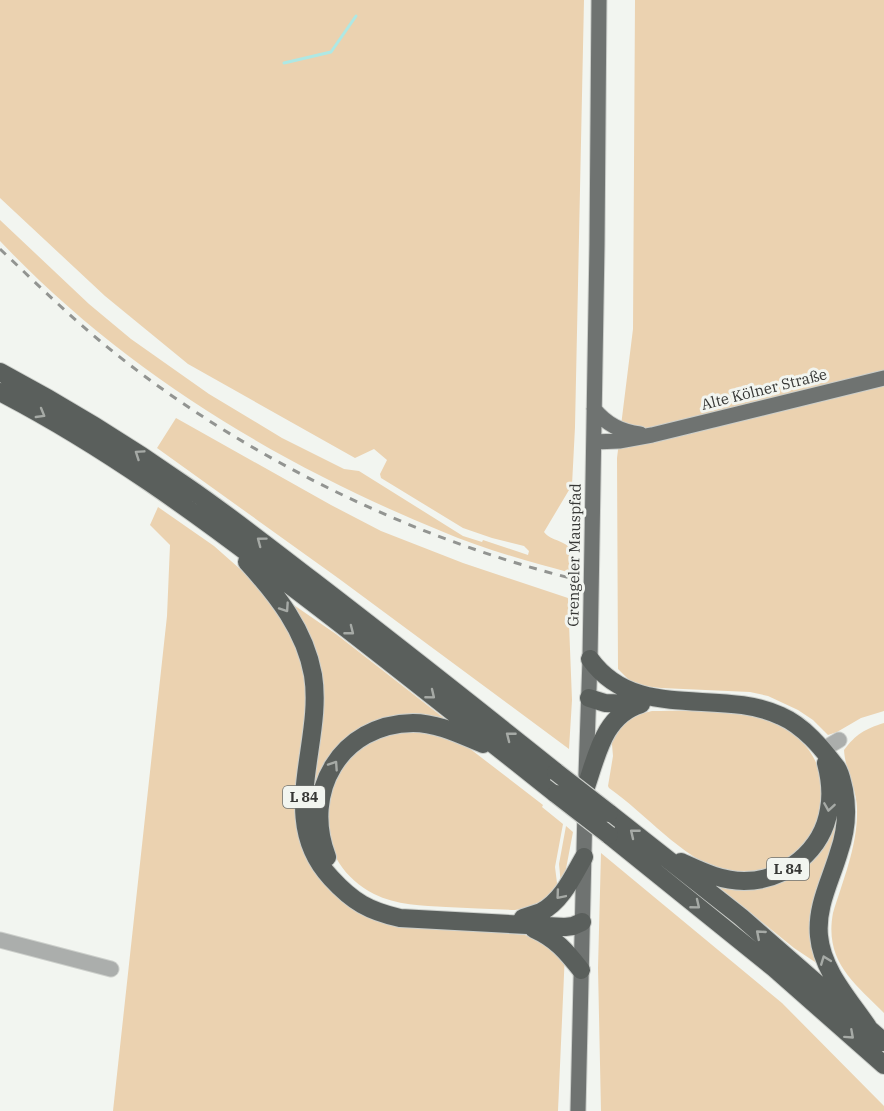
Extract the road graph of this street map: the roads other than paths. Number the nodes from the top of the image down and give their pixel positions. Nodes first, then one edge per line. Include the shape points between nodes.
1 (599, 0) edge
2 (0, 372) edge
3 (884, 378) edge
4 (0, 392) edge
5 (594, 409) junction
6 (652, 435) junction
7 (594, 442) junction
8 (220, 531) junction
9 (590, 659) junction
10 (589, 698) junction
11 (640, 699) junction
12 (839, 740) dead end
13 (822, 750) junction
14 (504, 753) junction
15 (586, 787) junction
16 (659, 853) junction
17 (584, 856) junction
18 (525, 921) junction
19 (582, 922) junction
20 (0, 940) edge
21 (111, 969) dead end
22 (581, 970) junction
23 (868, 1027) junction
24 (884, 1042) edge
25 (884, 1065) edge
26 (578, 1111) edge

1 - 5 main road, Grengeler Mauspfad
16 -> 2 highway, L 84, bridge via 187,486 123,443
3 - 6 main road, Alte Kölner Straße
4 -> 8 highway, L 84 via 111,456
5 - 6 main road, Alte Kölner Straße via 622,430
5 - 7 main road, Grengeler Mauspfad
6 - 7 main road, Alte Kölner Straße
7 - 9 main road, Grengeler Mauspfad
8 -> 14 highway, L 84
8 -> 18 highway, L 84 via 286,609 310,659 315,706 304,782 304,817 311,847 327,874 351,899 383,914 425,920
9 - 10 main road, Grengeler Mauspfad
9 - 11 highway, L 84
10 - 11 highway, L 84 via 610,692
10 - 15 main road, Grengeler Mauspfad
11 - 13 highway, L 84 via 766,710 793,723
11 - 15 highway via 612,723
12 - 13 street
13 -> 16 highway, L 84 via 830,785 828,814 815,843 784,872 736,880 718,877
23 -> 13 highway, L 84 via 829,970 819,936 822,900 842,845 846,817 846,799 838,770
18 -> 14 highway, L 84 via 421,913 372,902 354,891 335,871 319,829 320,798 328,774 345,751 371,732 392,725 431,724
14 -> 25 highway, L 84, bridge via 774,968
15 - 17 main road, Grengeler Mauspfad
23 -> 16 highway, L 84 via 741,917
17 -> 18 highway, L 84 via 570,883 550,906
17 - 19 main road, Grengeler Mauspfad
18 - 19 highway, L 84 via 565,927
18 - 22 highway, L 84 via 558,942
19 - 22 main road, Grengeler Mauspfad
20 - 21 street
22 - 26 main road, Grengeler Mauspfad
23 - 24 highway, L 84

